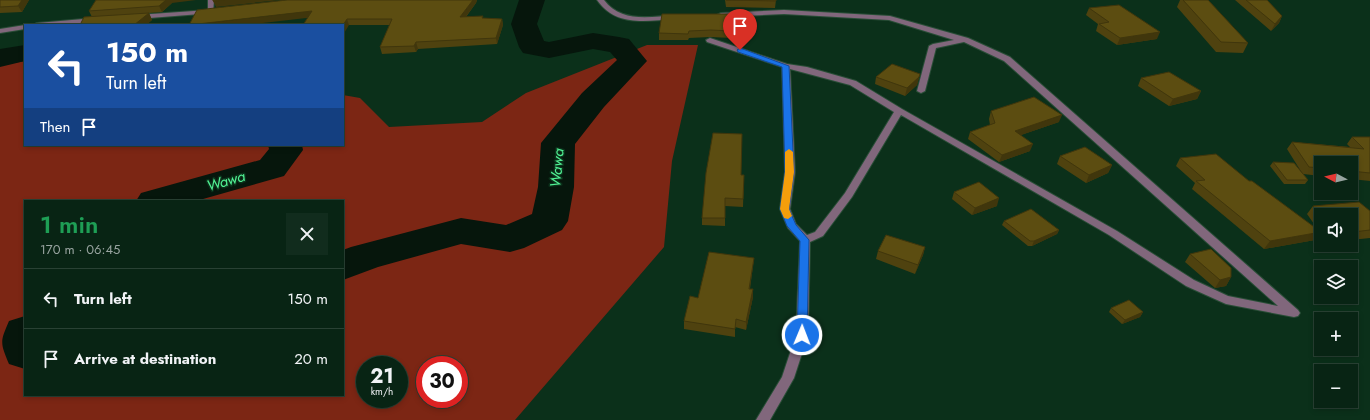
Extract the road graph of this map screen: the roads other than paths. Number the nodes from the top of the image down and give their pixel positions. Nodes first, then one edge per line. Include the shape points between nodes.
1 (211, 0) edge
2 (600, 0) edge
3 (714, 15) edge
4 (133, 17) edge
5 (683, 17) edge
6 (101, 19) edge
7 (48, 24) edge
8 (24, 27) edge
9 (0, 31) edge
10 (710, 40) edge
11 (965, 40) junction
12 (786, 66) junction
13 (921, 91) dead end
14 (899, 111) junction
15 (804, 240) junction
16 (763, 420) edge

1 - 4 street via 215,12
2 - 5 street via 612,13 628,19
3 - 11 street via 784,12 890,18
6 - 7 street
8 - 9 street
10 - 12 street
11 - 13 street via 933,46
11 - 14 street via 1008,59 1294,313 1226,300 1190,283 1114,233
12 - 14 street via 853,83
12 - 15 street via 790,172 785,209 792,226
14 - 15 street via 849,195 819,234
15 - 16 street via 802,335 788,378

